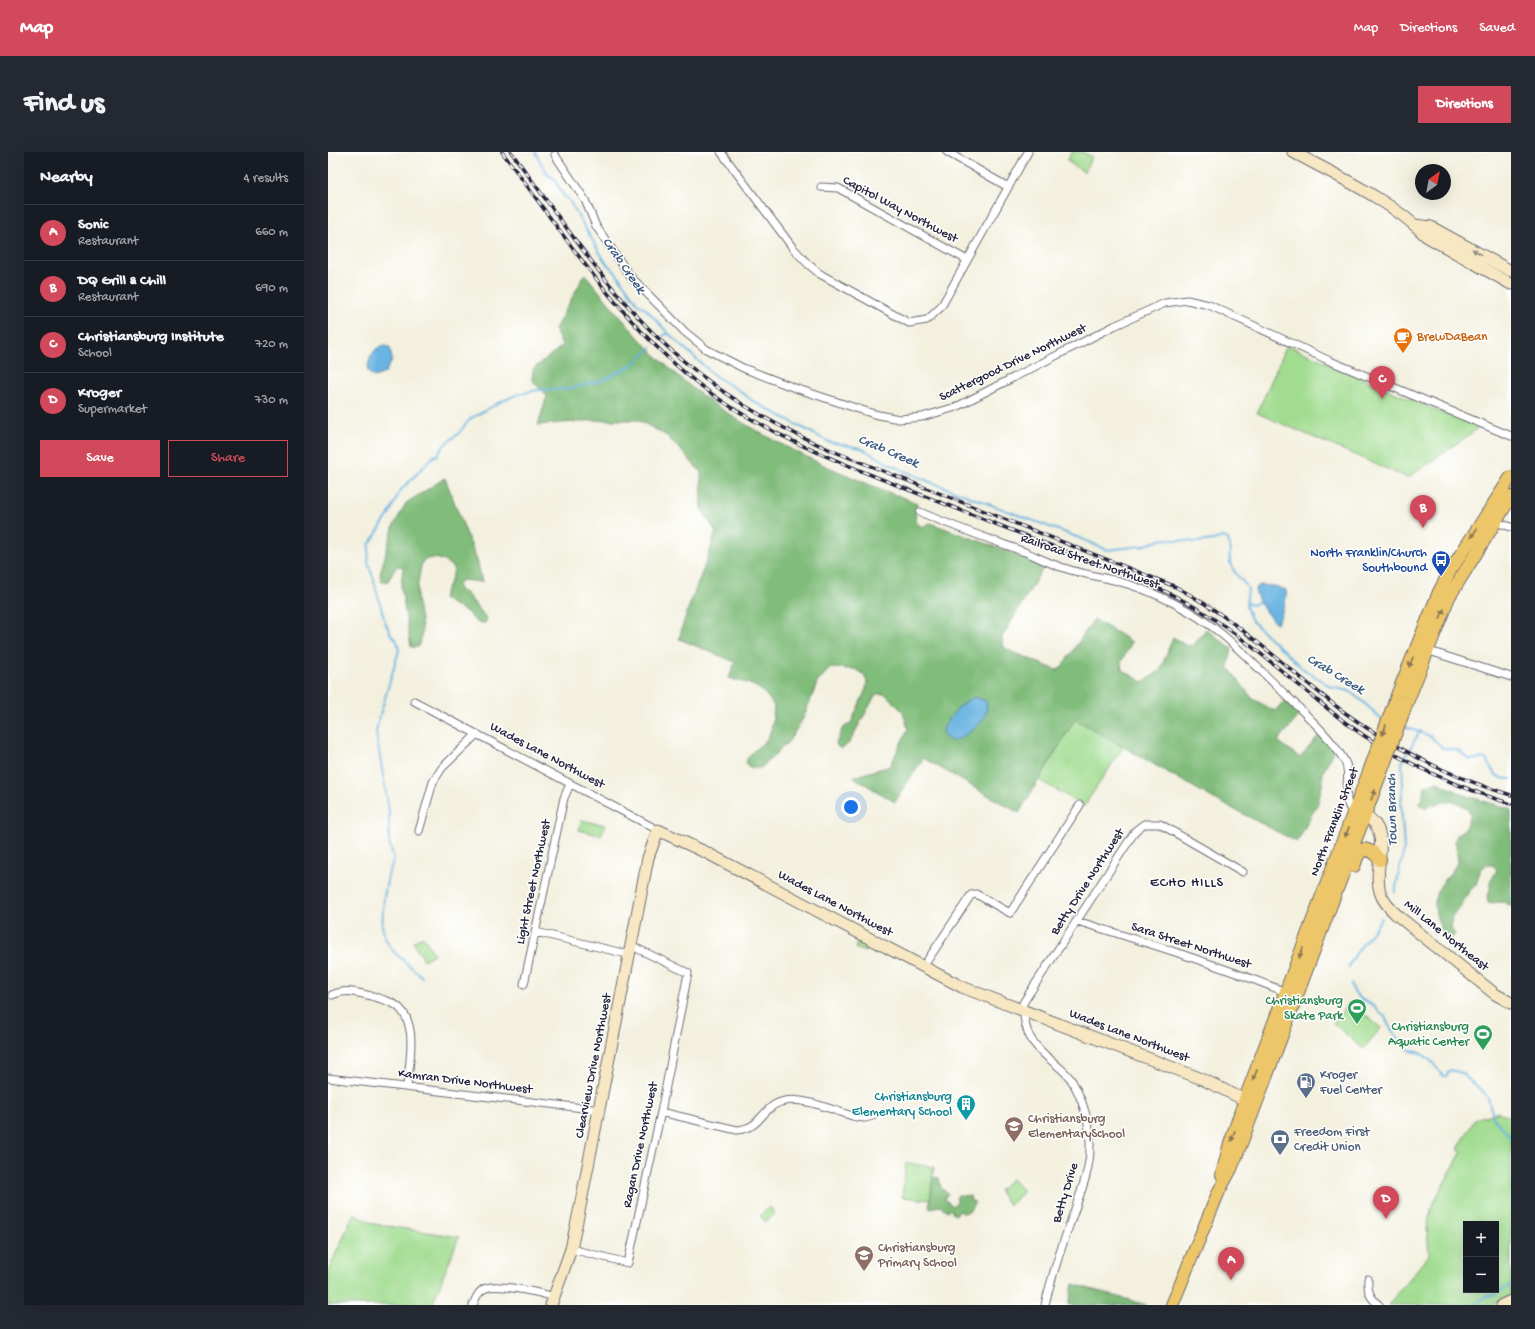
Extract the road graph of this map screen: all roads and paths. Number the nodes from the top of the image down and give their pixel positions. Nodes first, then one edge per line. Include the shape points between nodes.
1 (720, 152) edge
2 (947, 152) edge
3 (1028, 152) edge
4 (1294, 152) edge
5 (555, 155) dead end
6 (821, 187) dead end
7 (1008, 187) junction
8 (1415, 225) junction
9 (967, 260) junction
10 (1511, 271) edge
11 (1511, 284) edge
12 (1511, 436) edge
13 (1511, 477) edge
14 (1511, 498) edge
15 (920, 512) dead end
16 (1490, 519) junction
17 (1511, 527) edge
18 (1422, 649) junction
19 (1511, 677) edge
20 (414, 701) dead end
21 (477, 734) junction
22 (570, 784) junction
23 (1080, 804) dead end
24 (1360, 814) junction
25 (658, 830) junction
26 (419, 831) dead end
27 (1380, 860) junction
28 (1243, 872) dead end
29 (1329, 912) junction
30 (1076, 921) junction
31 (536, 932) junction
32 (631, 950) junction
33 (922, 967) junction
34 (524, 984) dead end
35 (332, 994) dead end
36 (1291, 994) junction
37 (1511, 1003) edge
38 (1023, 1010) junction
39 (328, 1078) edge
40 (407, 1087) junction
41 (1250, 1102) junction
42 (600, 1110) junction
43 (661, 1112) junction
44 (873, 1116) dead end
45 (570, 1249) junction
46 (1368, 1279) dead end
47 (553, 1301) edge
48 (1511, 1301) edge
49 (473, 1305) edge
50 (1045, 1305) edge
51 (1172, 1305) edge
52 (1379, 1305) edge
53 (1502, 1305) edge

1 - 9 street via 808,264 836,284 900,320 918,323 934,315
2 - 7 street
3 - 7 street
4 - 8 street via 1377,199
5 - 12 street, Scattergood Drive Northwest via 586,200 596,226 630,276 685,332 706,349 743,368 874,414 899,419 922,417 956,407 1114,326 1165,303 1187,300 1209,305 1330,361
6 - 9 street, Capitol Way Northwest via 838,188
7 - 9 street
10 -> 8 street via 1431,227
8 - 11 street via 1426,236
13 - 16 main road, North Franklin Street
14 - 16 main road, North Franklin Street
15 - 24 street, Railroad Street Northwest via 959,530 1025,552 1062,568 1118,581 1185,609 1210,626 1245,655 1338,749 1347,763 1347,804
16 - 17 street
16 - 18 main road, North Franklin Street
18 - 19 street
18 - 24 main road, North Franklin Street, bridge
20 - 21 street, Wades Lane Northwest
21 - 22 street, Wades Lane Northwest
21 - 26 street via 442,768 433,782
22 - 25 street, Wades Lane Northwest
22 - 31 street, Light Street Northwest via 564,798
23 - 33 street via 1010,912 976,894 971,895
24 - 27 street, Mill Lane Northeast via 1371,818 1381,836
24 - 29 main road, North Franklin Street
24 -> 36 main road, North Franklin Street
25 - 32 street, Clearview Drive Northwest via 648,858
25 - 33 street, Wades Lane Northwest via 707,853
27 - 29 main road via 1368,850 1360,852 1344,889
27 - 37 street, Mill Lane Northeast via 1380,891 1392,911 1470,974
28 - 30 street, Betty Drive Northwest via 1160,824 1144,824 1136,830
29 - 36 main road, North Franklin Street
30 - 36 street, Sara Street Northwest via 1161,947
30 - 38 street, Betty Drive Northwest via 1027,996
31 - 32 street
31 - 34 street, Light Street Northwest
32 - 42 street, Clearview Drive Northwest
32 - 43 street, Ragan Drive Northwest via 688,973
33 - 38 street, Wades Lane Northwest via 962,988
35 - 40 street via 351,991 390,1002 404,1013 411,1037
36 - 41 main road, North Franklin Street
38 - 41 street, Wades Lane Northwest via 1202,1079
38 - 50 street, Betty Drive via 1023,1021 1030,1038 1073,1082 1089,1133 1089,1164
39 - 40 street, Kamran Drive Northwest
40 - 42 street, Kamran Drive Northwest
41 - 51 main road, North Franklin Street via 1229,1147 1219,1191
42 - 45 street, Clearview Drive Northwest
43 - 44 street via 737,1130 748,1129 770,1108 789,1099 856,1117
43 - 45 street, Ragan Drive Northwest via 628,1263
45 - 47 street, Clearview Drive Northwest
46 - 52 street via 1369,1293
47 - 49 street via 536,1291 491,1286 479,1293
48 - 53 street

